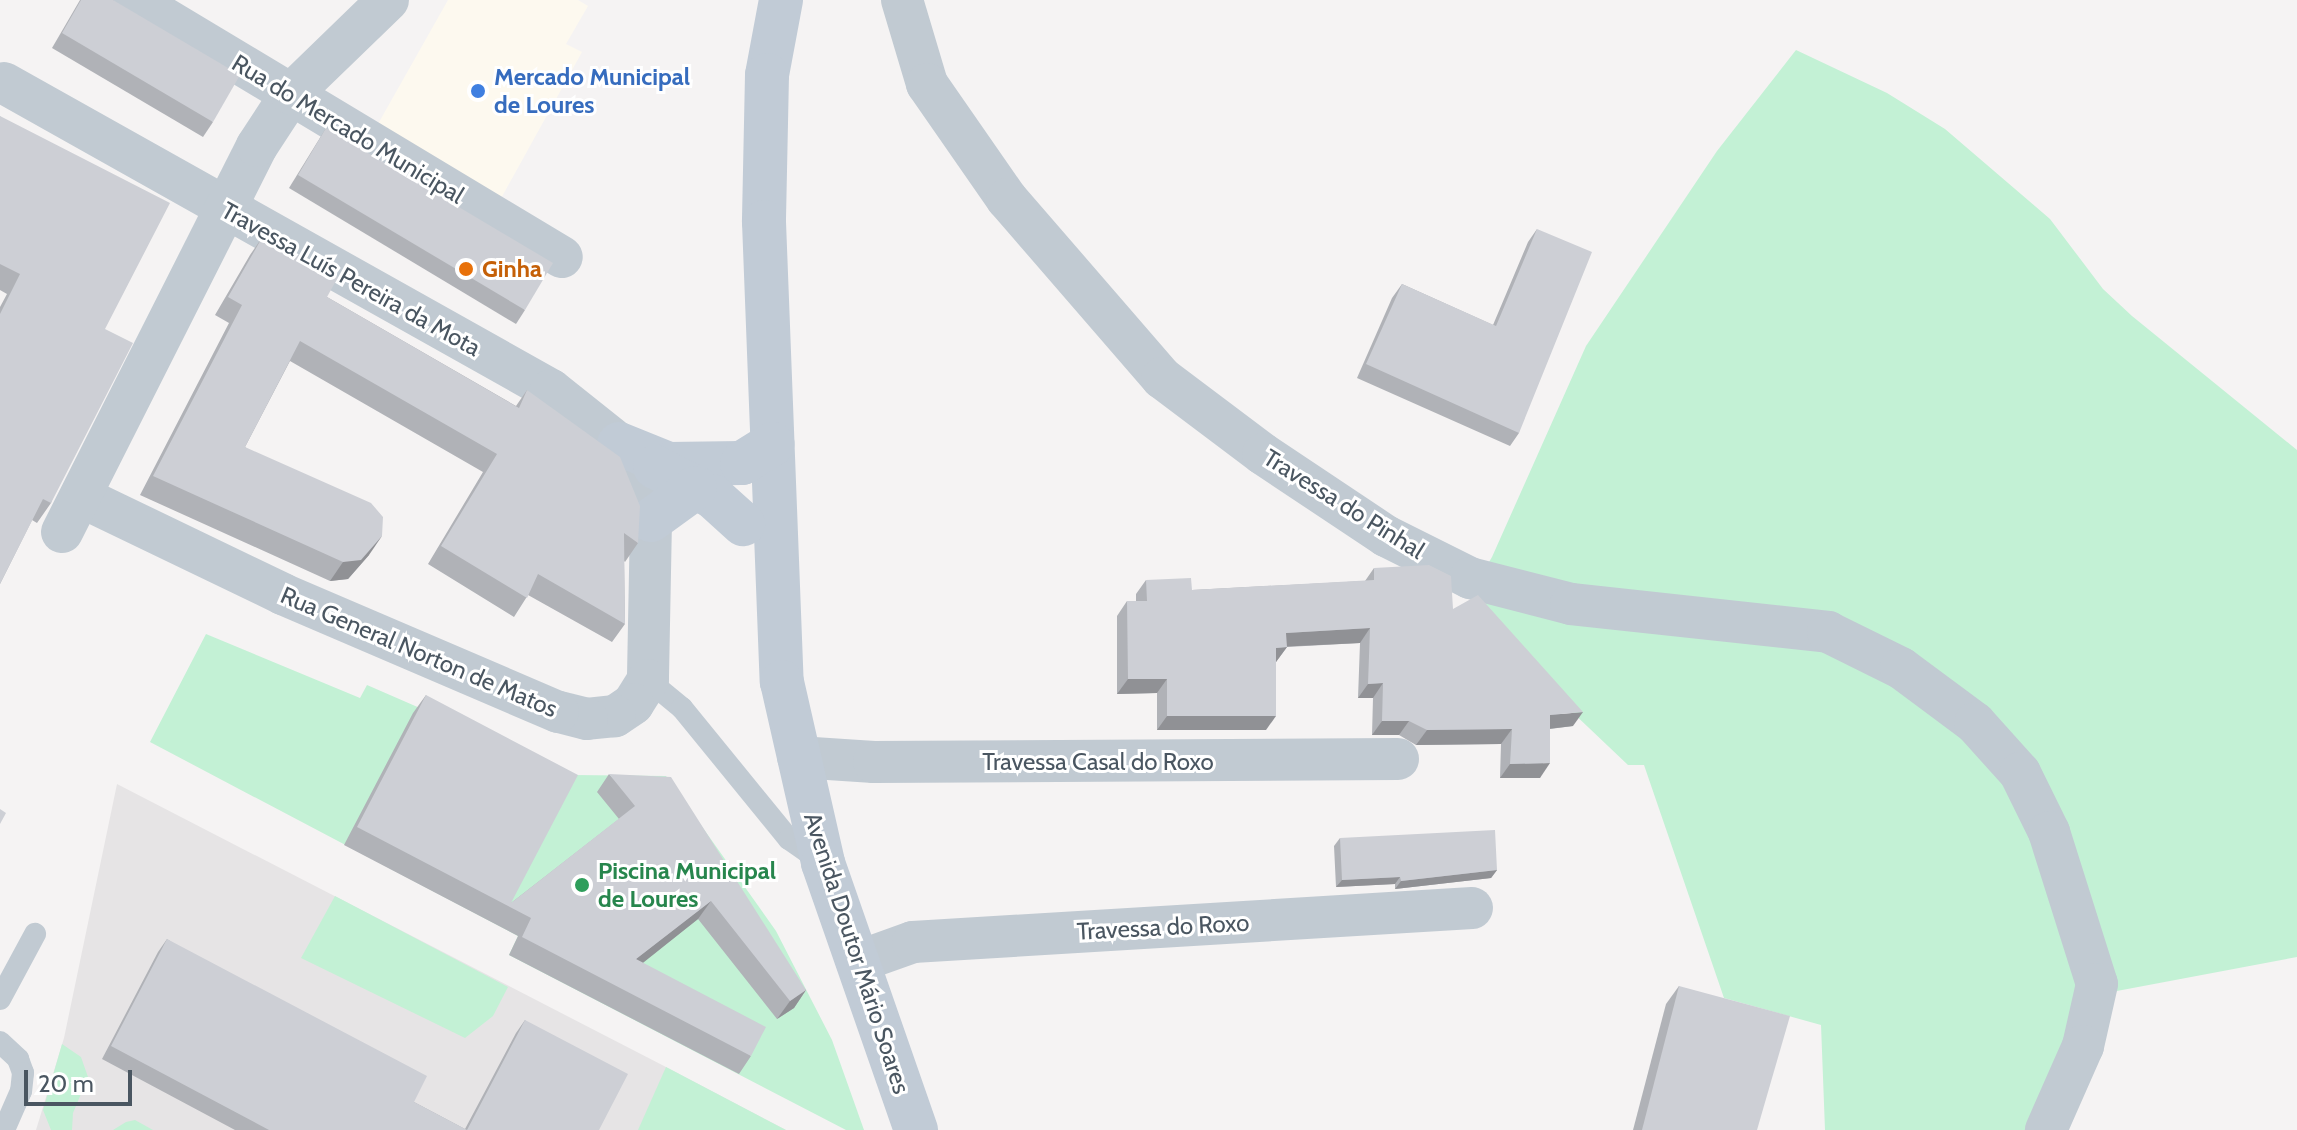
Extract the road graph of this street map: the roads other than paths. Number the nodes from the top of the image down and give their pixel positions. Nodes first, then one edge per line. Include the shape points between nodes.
1 (134, 0) edge
2 (388, 0) edge
3 (902, 0) edge
4 (767, 8) edge
5 (4, 83) dead end
6 (291, 94) junction
7 (226, 209) junction
8 (562, 257) dead end
9 (619, 444) junction
10 (757, 454) junction
11 (695, 488) junction
12 (651, 520) junction
13 (743, 524) junction
14 (648, 680) junction
15 (782, 682) junction
16 (798, 757) junction
17 (1398, 759) dead end
18 (823, 863) junction
19 (1472, 908) dead end
20 (35, 934) dead end
21 (857, 962) junction
22 (0, 999) edge
23 (0, 1042) edge
24 (4, 1130) edge
25 (916, 1130) edge
26 (2046, 1130) edge

1 - 6 street, Rua do Mercado Municipal
2 - 6 street
3 - 26 street, Travessa do Pinhal via 916,55 936,97 1007,199 1162,378 1386,536 1470,578 1571,604 1828,632 1901,668 1975,723 2020,773 2049,832 2097,984 2083,1046
4 - 10 street, Avenida Doutor Mário Soares
5 - 7 street, Travessa Luís Pereira da Mota
6 - 7 street via 257,146
6 - 8 street, Rua do Mercado Municipal
7 - 9 street, Travessa Luís Pereira da Mota via 551,390
7 - 14 street, Rua General Norton de Matos via 72,514 283,594 558,712 587,719 615,716 633,704
9 - 10 street via 669,464
9 - 11 street
9 - 12 street, Travessa Luís Pereira da Mota
10 - 13 street, Avenida Doutor Mário Soares
10 - 15 street, Avenida Doutor Mário Soares
11 - 12 street
11 - 13 street
12 - 14 street
13 - 15 street, Avenida Doutor Mário Soares via 750,599
14 - 18 lane via 682,708 789,839
15 - 16 street, Avenida Doutor Mário Soares
16 - 17 street, Travessa Casal do Roxo via 874,762
16 - 18 street, Avenida Doutor Mário Soares
18 - 21 street, Avenida Doutor Mário Soares
19 - 21 street, Travessa do Roxo via 913,942
20 - 22 lane
21 - 25 street, Avenida Doutor Mário Soares
23 - 24 lane via 18,1059 23,1073

